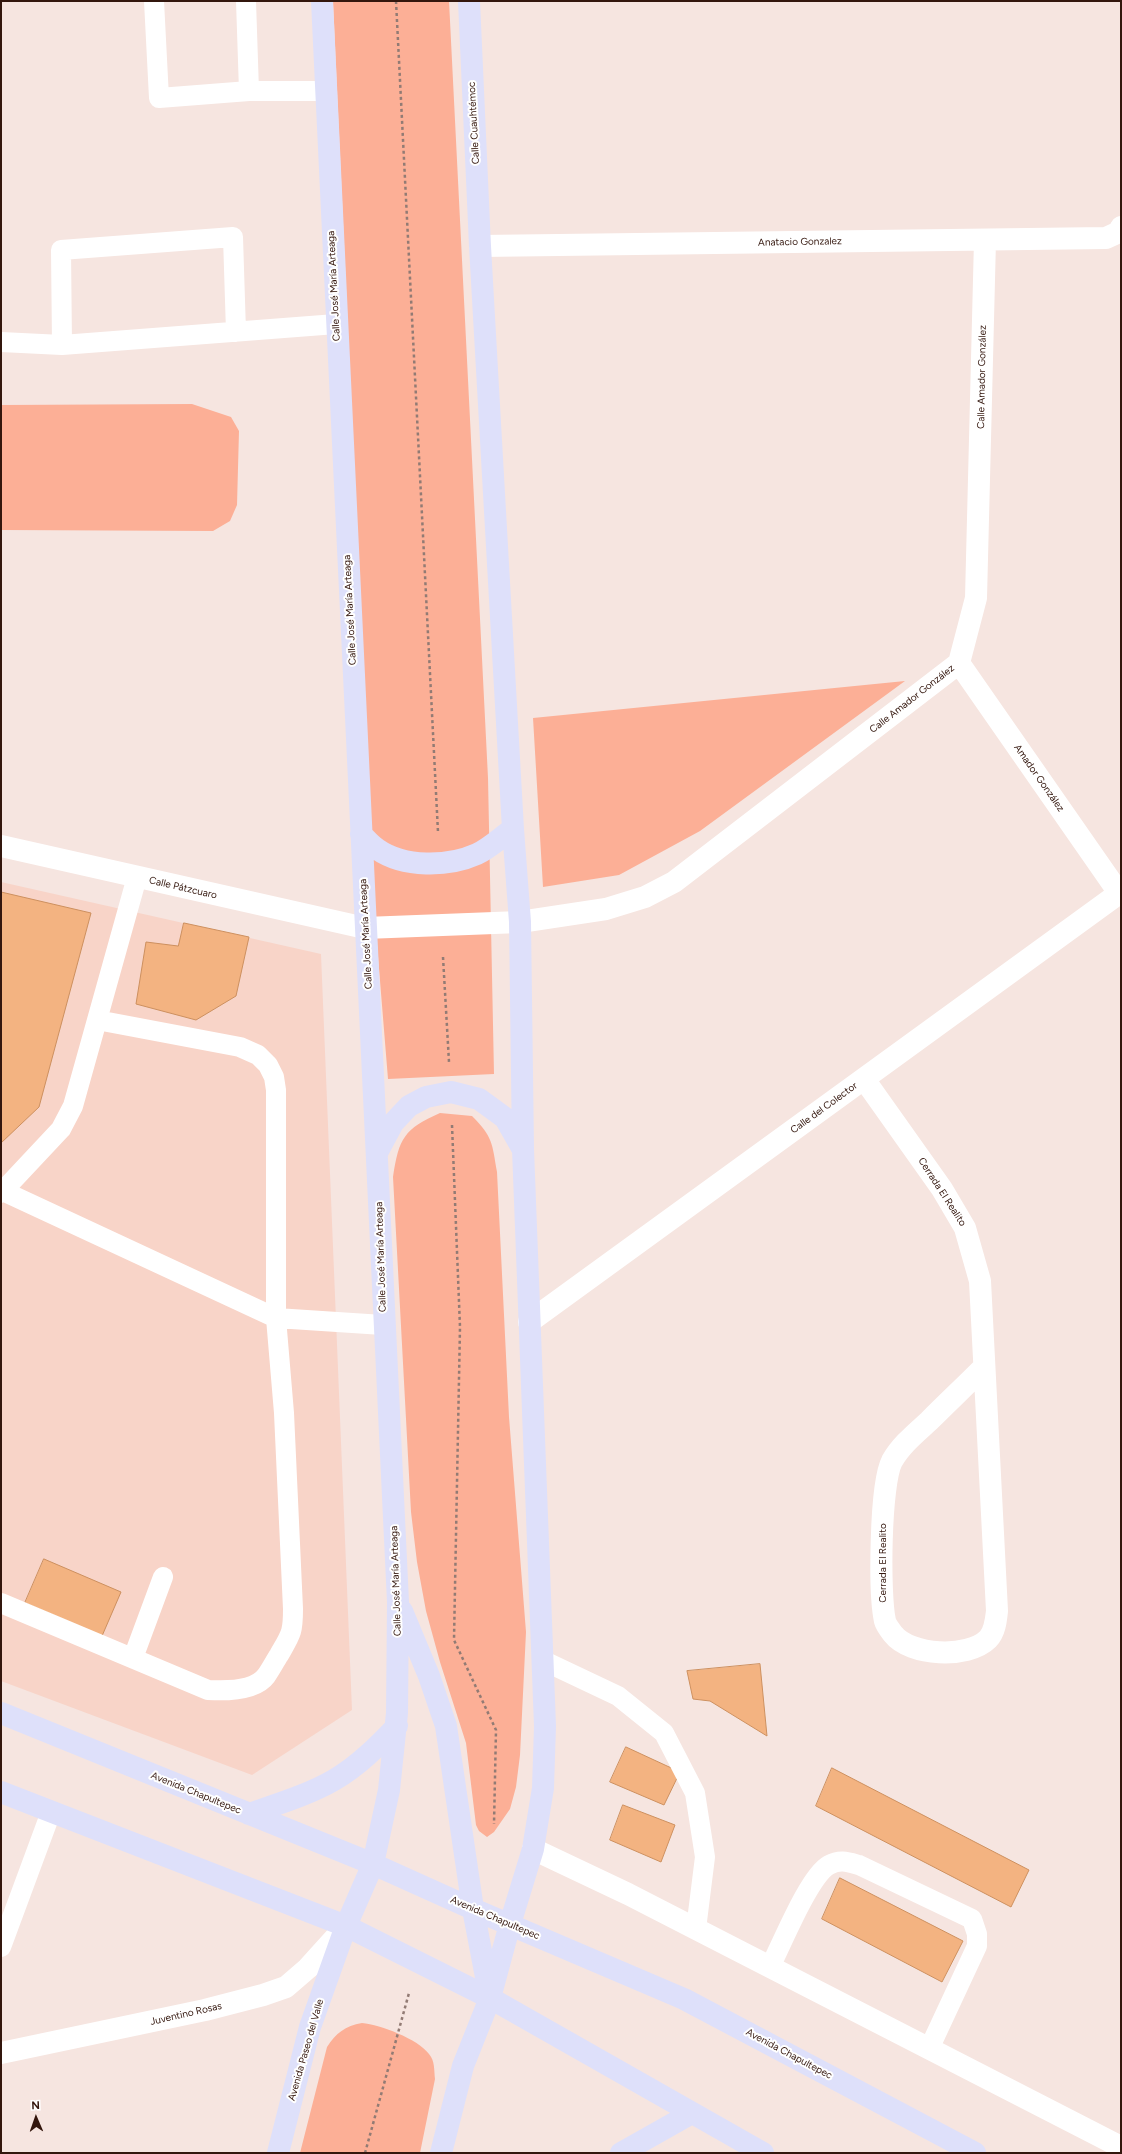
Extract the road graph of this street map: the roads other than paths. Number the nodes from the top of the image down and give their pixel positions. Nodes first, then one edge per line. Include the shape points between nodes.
1 (154, 1) edge
2 (246, 1) edge
3 (322, 1) edge
4 (469, 1) edge
5 (249, 91) junction
6 (327, 91) junction
7 (1120, 229) edge
8 (985, 240) junction
9 (480, 246) junction
10 (336, 324) junction
11 (236, 332) junction
12 (1, 342) edge
13 (62, 345) junction
14 (959, 663) junction
15 (513, 829) junction
16 (361, 834) junction
17 (1, 846) edge
18 (137, 877) junction
19 (1120, 892) edge
20 (520, 922) junction
21 (365, 928) junction
22 (97, 1020) junction
23 (864, 1079) junction
24 (523, 1149) junction
25 (376, 1154) junction
26 (2, 1192) edge
27 (276, 1318) junction
28 (529, 1322) junction
29 (383, 1325) junction
30 (983, 1368) junction
31 (163, 1577) dead end
32 (398, 1602) junction
33 (1, 1603) edge
34 (132, 1658) junction
35 (542, 1660) junction
36 (1, 1713) edge
37 (397, 1726) junction
38 (1, 1792) edge
39 (51, 1812) junction
40 (249, 1814) junction
41 (533, 1848) junction
42 (373, 1864) junction
43 (473, 1909) junction
44 (510, 1924) junction
45 (346, 1926) junction
46 (696, 1929) junction
47 (1, 1947) edge
48 (770, 1967) junction
49 (490, 1998) junction
50 (929, 2049) junction
51 (1, 2053) edge
52 (692, 2113) junction
53 (1107, 2146) edge
54 (278, 2153) edge
55 (440, 2153) edge
56 (621, 2153) edge
57 (762, 2153) edge
58 (975, 2153) edge

1 - 5 lane via 159,98
2 - 5 lane
3 - 6 street, Calle José María Arteaga
4 - 9 street, Calle Cuauhtémoc
5 - 6 lane
6 - 10 street, Calle José María Arteaga
7 - 8 street, Anatacio Gonzalez via 1106,238
8 - 9 street, Anatacio Gonzalez
8 - 14 street, Calle Amador González via 976,598
9 - 15 street
10 - 11 lane
10 - 16 street, Calle José María Arteaga
11 - 13 lane
11 - 13 lane via 233,237 61,250
12 - 13 lane
14 - 19 street, Amador González
14 - 20 street, Calle Amador González via 674,882 645,897 606,909
15 - 16 street via 479,853 439,864 409,862 378,849
15 - 20 street
16 - 21 street, Calle José María Arteaga
17 - 18 street, Calle Pátzcuaro
18 - 21 street, Calle Pátzcuaro
18 - 22 lane
19 - 23 street, Calle del Colector
20 - 21 street, Calle Amador González
20 - 24 street
21 - 25 street, Calle José María Arteaga
22 - 26 lane via 73,1106 61,1129
22 - 27 lane via 240,1047 258,1055 268,1065 274,1077 276,1090
23 - 28 street, Calle del Colector
23 - 30 street, Cerrada El Realito via 942,1189 965,1228 980,1281
24 - 25 street via 504,1118 479,1099 450,1092 426,1097 409,1106 393,1122
24 - 28 street
25 - 29 street, Calle José María Arteaga
26 - 27 lane
27 - 29 lane
27 - 34 lane via 284,1413 292,1632 266,1677 252,1685 224,1691 208,1690
28 - 35 street
29 - 32 street, Calle José María Arteaga
30 - 30 street, Cerrada El Realito via 903,1445 892,1461 887,1475 884,1504 883,1603 886,1623 893,1635 903,1643 920,1649 950,1654 974,1648 988,1639 995,1626 997,1611
31 - 34 lane
32 - 37 street, Calle José María Arteaga
32 - 43 street via 429,1676 446,1726
33 - 34 lane
35 - 41 street via 545,1726 543,1788
35 - 46 lane via 618,1696 664,1732 695,1792 705,1857
36 - 40 street, Avenida Chapultepec
37 - 40 street via 367,1755 335,1779 296,1798
37 - 42 street, Calle José María Arteaga via 389,1790
38 - 39 street
39 - 45 street
39 - 47 lane
40 - 42 street, Avenida Chapultepec
41 - 44 street
41 - 46 street
42 - 43 street, Avenida Chapultepec
42 - 45 street, Avenida Paseo del Valle
43 - 44 street, Avenida Chapultepec
43 - 49 street
44 - 49 street
44 - 58 street, Avenida Chapultepec via 684,1999
45 - 49 street
45 - 51 street, Juventino Rosas via 308,1968 286,1987 205,2010
45 - 54 street, Avenida Paseo del Valle via 310,2027
46 - 48 street
48 - 50 street
48 - 50 lane via 816,1876 830,1865 844,1860 972,1919 977,1934 977,1946
49 - 52 street
49 - 55 street via 463,2066
50 - 53 street
52 - 56 street
52 - 57 street

